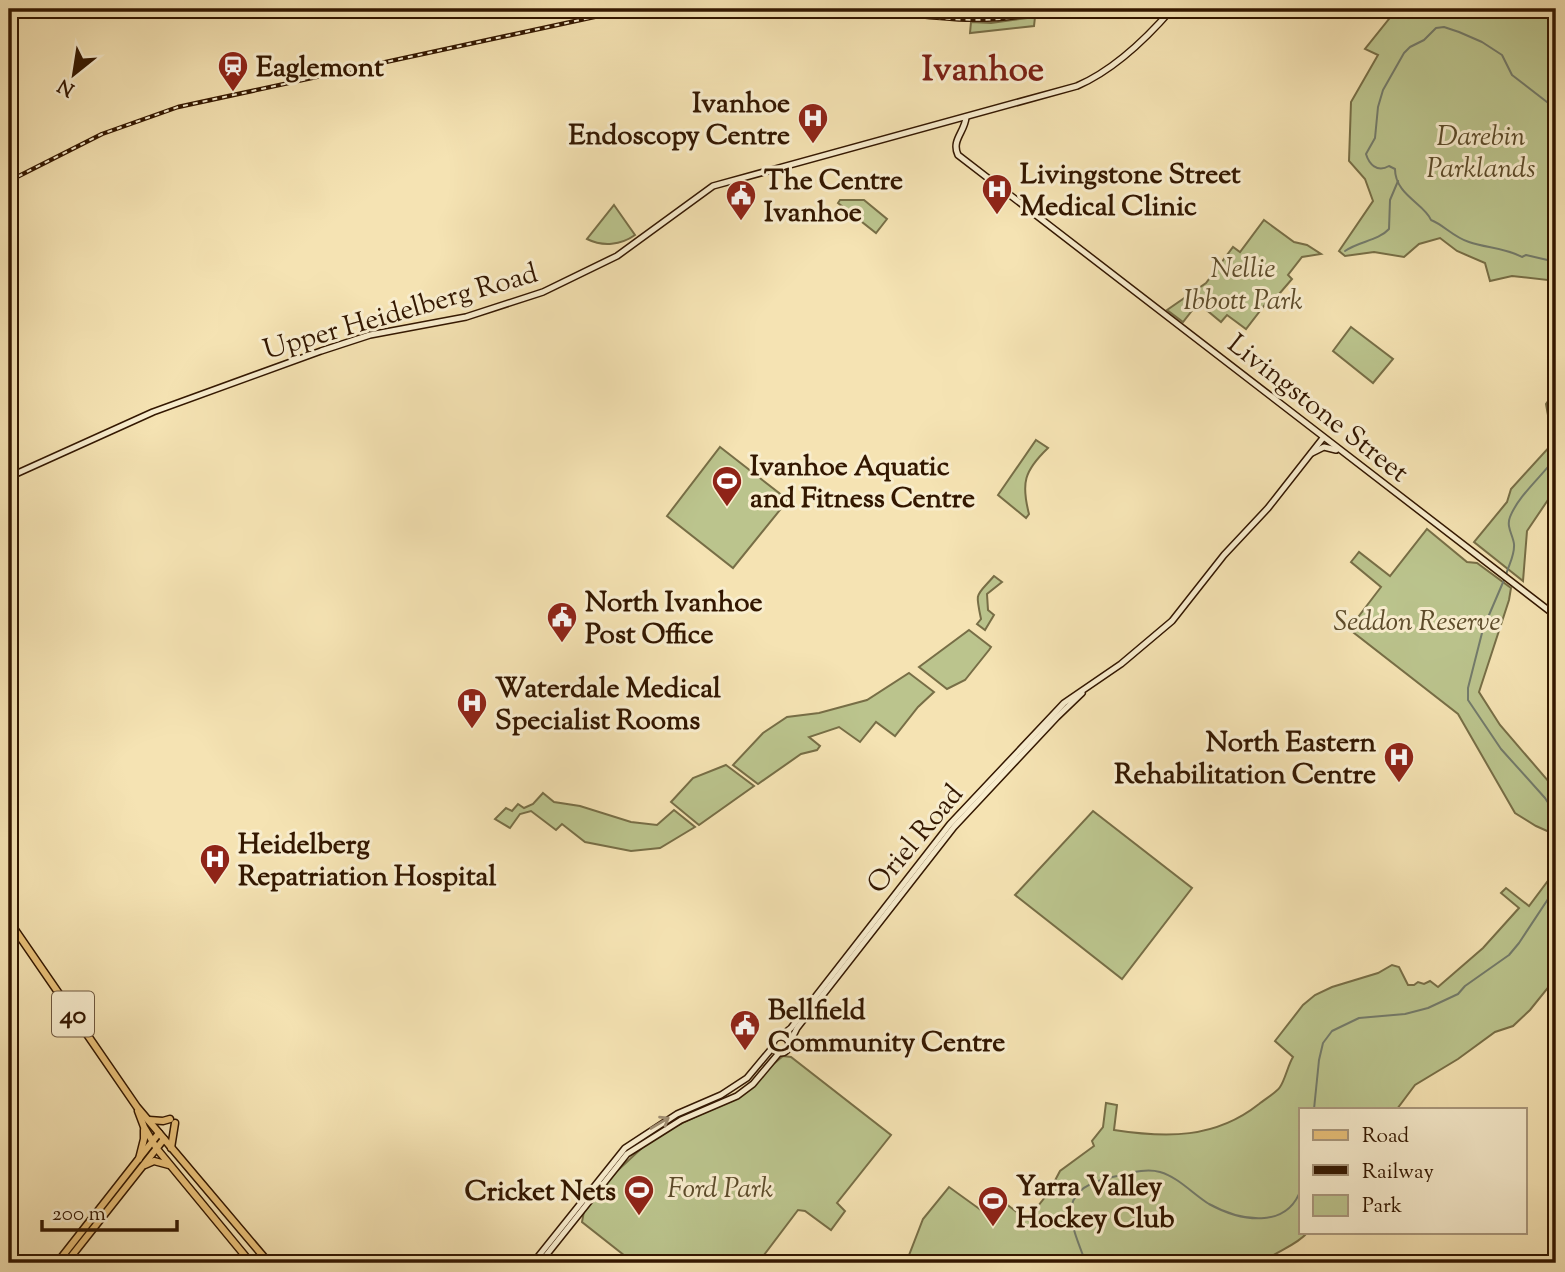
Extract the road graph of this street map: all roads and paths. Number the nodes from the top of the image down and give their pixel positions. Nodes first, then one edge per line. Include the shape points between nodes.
1 (1172, 9) edge
2 (966, 117) junction
3 (1323, 438) junction
4 (1310, 454) junction
5 (1345, 454) junction
6 (9, 477) edge
7 (1556, 616) edge
8 (938, 843) junction
9 (9, 921) edge
10 (781, 1036) junction
11 (789, 1044) junction
12 (773, 1047) junction
13 (779, 1053) junction
14 (137, 1107) junction
15 (149, 1120) junction
16 (144, 1127) junction
17 (159, 1133) junction
18 (164, 1139) junction
19 (152, 1141) junction
20 (171, 1148) junction
21 (157, 1149) junction
22 (139, 1159) junction
23 (145, 1164) junction
24 (171, 1166) junction
25 (57, 1263) edge
26 (66, 1263) edge
27 (251, 1263) edge
28 (269, 1263) edge
29 (533, 1263) edge
30 (540, 1263) edge

1 - 2 main road, Upper Heidelberg Road via 1130,51 1084,83
2 - 3 main road, Livingstone Street via 955,149 964,160
2 - 6 main road, Upper Heidelberg Road via 713,186 617,256 543,292 466,317 332,347 153,412
3 - 4 main road, Oriel Road
3 - 5 main road, Livingstone Street
4 - 5 main road via 1327,447
4 - 8 main road, Oriel Road via 1172,621 1057,717
5 - 7 main road, Livingstone Street
8 - 10 main road, Oriel Road
8 - 11 main road, Oriel Road
9 - 14 main road, 40
10 - 11 main road
10 - 12 main road
11 - 13 main road
12 - 13 main road
29 -> 12 main road via 625,1148 677,1114 747,1078
13 - 30 main road via 737,1096 681,1120 627,1154
14 - 15 main road, 40
14 - 16 main road, 40
15 - 17 main road, 40
15 - 20 main road via 173,1121
16 - 19 main road, 40
16 - 22 main road
17 - 18 main road, 40
17 - 19 main road
18 - 20 main road, 40
18 - 21 main road
19 - 21 main road, 40
19 - 22 main road
20 - 28 main road, 40
21 - 23 main road
21 - 24 main road, 40
22 - 25 main road
23 - 24 main road via 154,1161
23 - 26 main road
24 - 27 main road, 40

